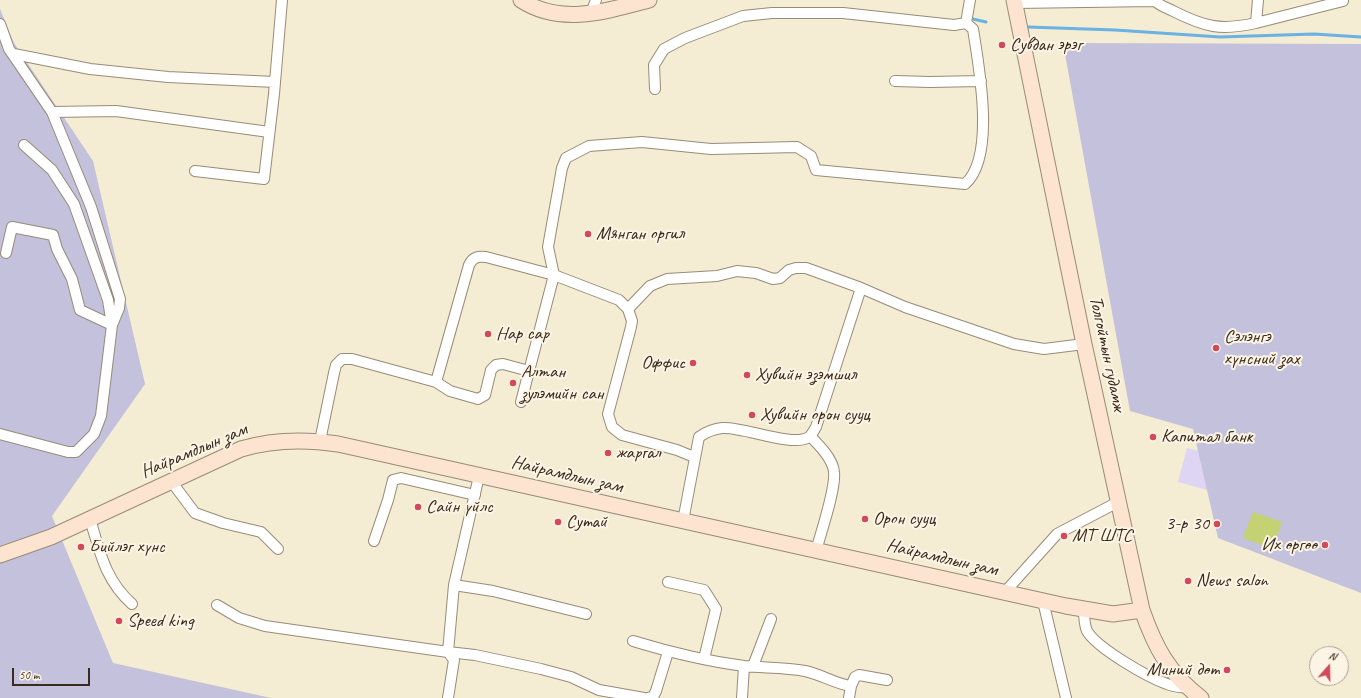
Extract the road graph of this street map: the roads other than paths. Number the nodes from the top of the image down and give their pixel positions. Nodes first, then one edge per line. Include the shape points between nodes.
1 (282, 0) edge
2 (521, 0) edge
3 (649, 0) edge
4 (970, 0) edge
5 (1258, 0) edge
6 (1154, 1) edge
7 (1343, 1) edge
8 (1015, 2) edge
9 (593, 6) edge
10 (966, 23) junction
11 (1256, 23) junction
12 (0, 24) edge
13 (14, 54) junction
14 (895, 81) dead end
15 (981, 81) junction
16 (275, 82) junction
17 (655, 89) dead end
18 (52, 112) junction
19 (270, 132) junction
20 (24, 145) dead end
21 (195, 171) dead end
22 (6, 253) dead end
23 (554, 275) junction
24 (861, 288) junction
25 (628, 309) junction
26 (112, 325) junction
27 (1084, 344) junction
28 (529, 371) junction
29 (436, 382) junction
30 (521, 402) dead end
31 (0, 434) edge
32 (810, 436) junction
33 (320, 441) junction
34 (694, 457) junction
35 (479, 476) junction
36 (172, 481) junction
37 (475, 495) junction
38 (1118, 502) junction
39 (90, 519) junction
40 (683, 521) junction
41 (374, 541) dead end
42 (278, 549) dead end
43 (816, 551) junction
44 (0, 555) edge
45 (668, 582) dead end
46 (454, 585) junction
47 (1004, 593) junction
48 (1043, 601) junction
49 (132, 604) dead end
50 (217, 605) dead end
51 (1084, 609) junction
52 (1142, 610) junction
53 (586, 614) dead end
54 (771, 619) dead end
55 (633, 641) dead end
56 (448, 652) junction
57 (668, 652) junction
58 (704, 659) junction
59 (749, 666) junction
60 (887, 680) dead end
61 (852, 686) junction
62 (1188, 688) junction
63 (448, 698) edge
64 (644, 698) edge
65 (648, 698) edge
66 (742, 698) edge
67 (848, 698) edge
68 (1066, 698) edge
69 (1201, 698) edge

1 - 16 street
2 - 9 main road via 556,14
3 - 9 main road
4 - 10 street
5 - 11 street
6 - 8 street
6 - 11 street via 1185,17 1213,27 1233,28
7 - 11 street
8 - 27 main road, Толгойтын гудамж
10 - 15 street via 973,29
10 - 17 street via 954,25 843,13 772,12 743,16 685,38 664,49 654,65
12 - 13 street
13 - 16 street via 90,69 168,77
13 - 18 street
14 - 15 street
15 - 23 street via 982,151 973,178 965,184 816,170 811,156 797,147 711,149 642,142 589,146 566,158 562,168 548,247
16 - 19 street
18 - 19 street via 116,111
18 - 26 street via 91,207 120,299
19 - 21 street via 264,179
20 - 26 street via 52,170 74,204 103,285
22 - 26 street via 12,227 53,235 72,279 80,310
23 - 25 street via 619,300
23 - 28 street
23 - 29 street via 486,257 478,256 473,259
24 - 25 street via 806,268 789,270 780,278 773,280 756,273 737,271 717,276 657,282
24 - 27 street via 904,307 1014,344 1044,349
24 - 32 street via 816,427
25 - 34 street via 631,327 608,414 609,420 616,432 622,435
26 - 31 street via 101,416 94,434 76,452
27 - 38 main road, Толгойтын гудамж
28 - 29 street via 503,364 496,365 480,399 450,391
28 - 30 street
29 - 33 street via 352,358 342,359 334,372
32 - 34 street via 801,440 723,428 710,430 699,437
32 - 43 street via 823,449 834,471
33 - 35 main road, Найрамдлын зам
33 - 36 main road, Найрамдлын зам via 280,440 255,444
34 - 40 street
35 - 37 street
35 - 40 main road, Найрамдлын зам
36 - 39 main road, Найрамдлын зам
36 - 42 street via 195,513 261,532
37 - 41 street via 401,478 393,480
37 - 46 street
38 - 47 street via 1057,534
38 - 52 main road, Толгойтын гудамж
39 - 44 main road, Найрамдлын зам via 39,542
39 - 49 street via 108,575 116,588
40 - 43 main road, Найрамдлын зам
43 - 47 main road, Найрамдлын зам
45 - 58 street via 704,590 716,609
46 - 53 street via 493,591
46 - 56 street
47 - 48 main road, Найрамдлын зам
48 - 51 main road, Найрамдлын зам
48 - 68 street
50 - 56 street via 239,618 265,626
51 - 52 main road, Найрамдлын зам via 1113,614
51 - 62 street via 1084,623 1094,640 1155,680
52 - 62 main road, Толгойтын гудамж via 1152,639
54 - 59 street
55 - 57 street
56 - 63 street via 454,660
56 - 64 street via 541,669 571,677 599,690
57 - 58 street
57 - 65 street via 656,691 653,697
58 - 59 street
59 - 61 street via 806,671
59 - 66 street
60 - 61 street via 859,675 855,677
61 - 67 street
62 - 69 main road, Толгойтын гудамж

